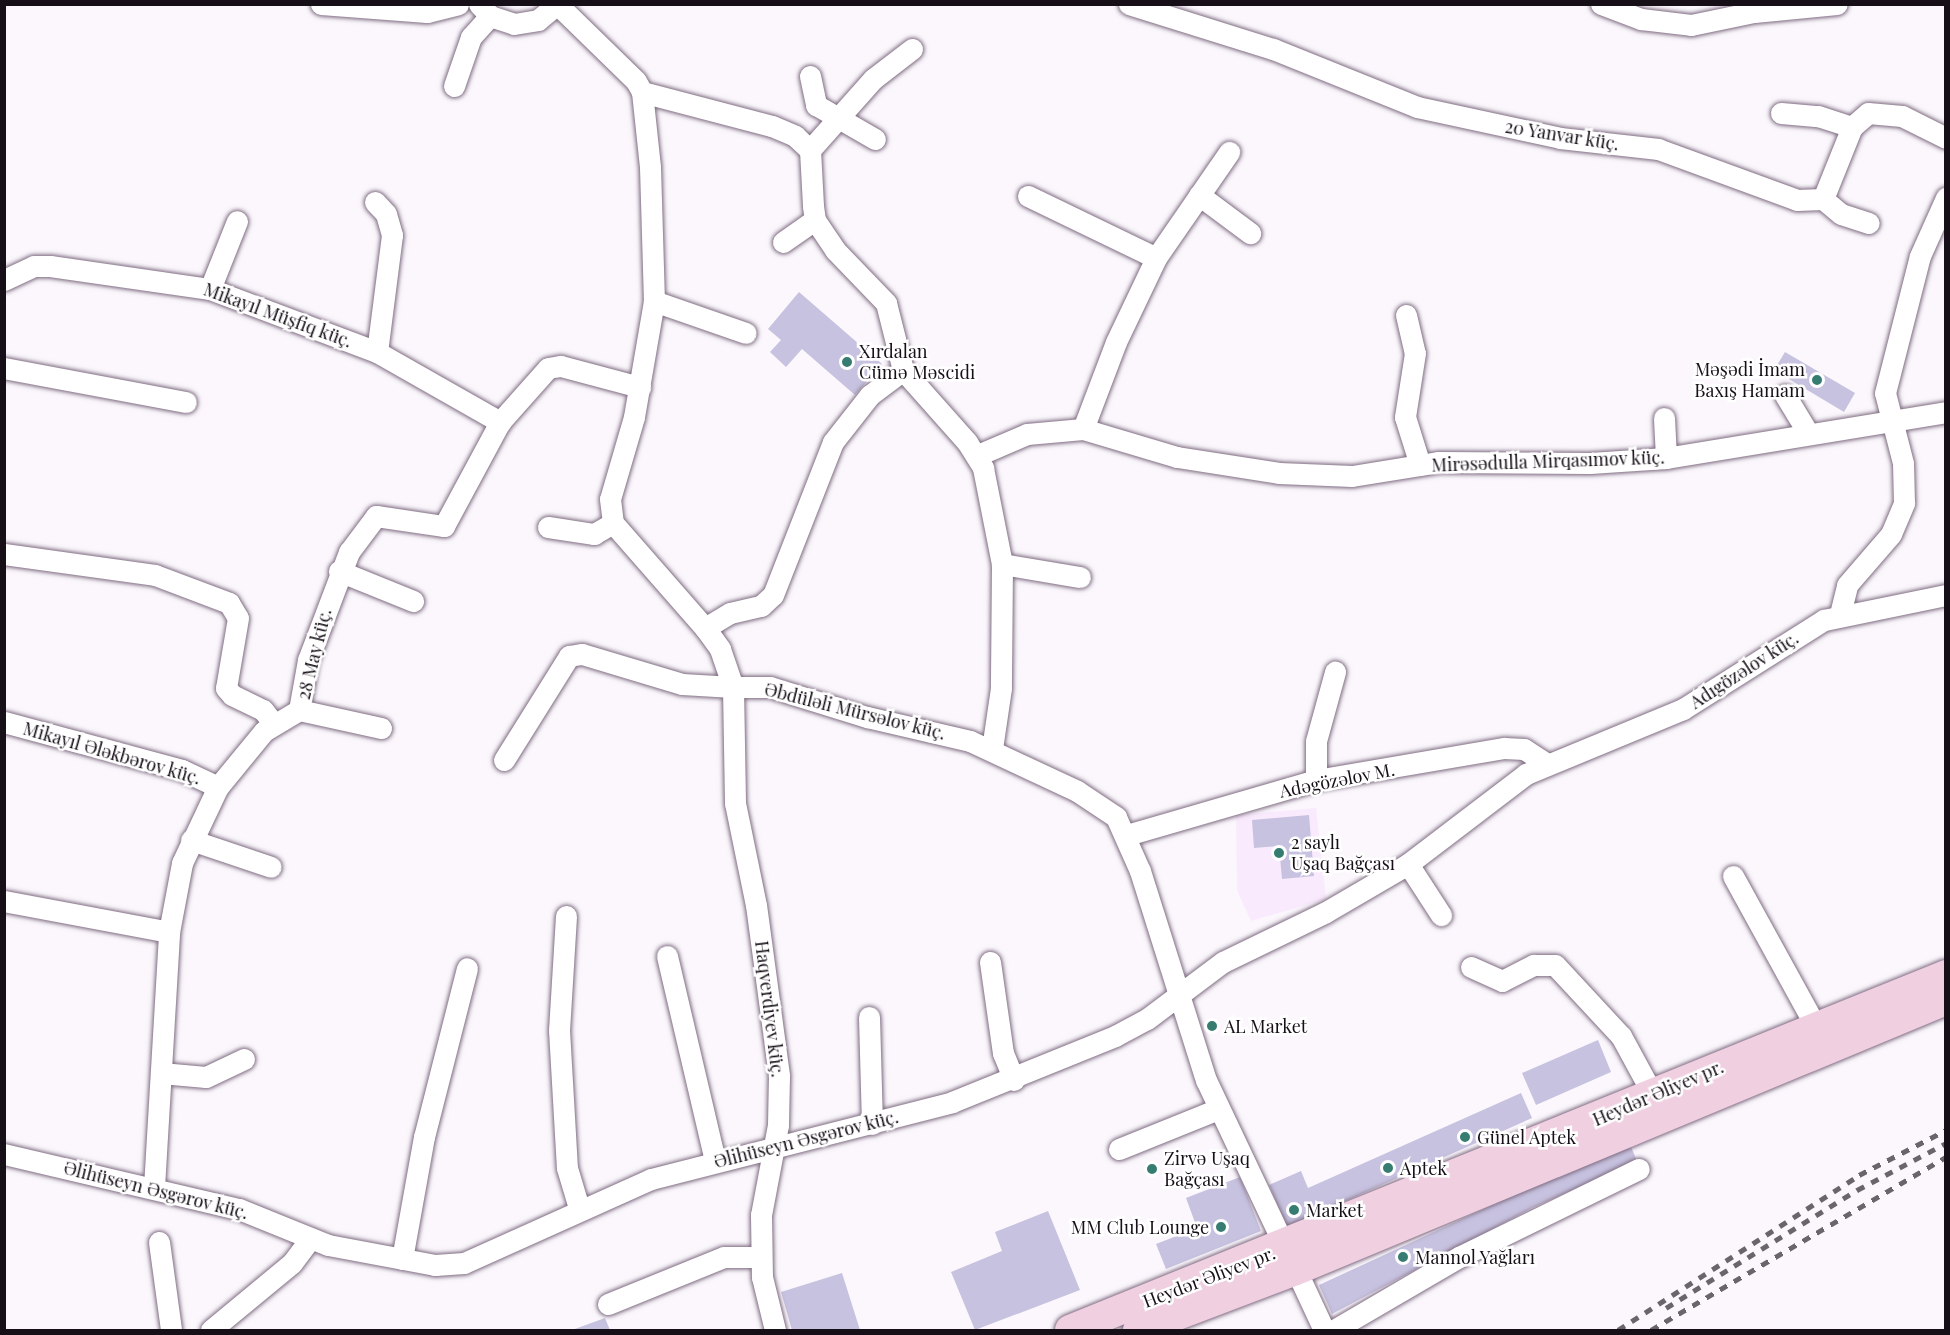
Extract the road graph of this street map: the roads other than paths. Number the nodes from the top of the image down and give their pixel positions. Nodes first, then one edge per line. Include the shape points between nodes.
1 (321, 4) edge
2 (458, 4) edge
3 (557, 4) edge
4 (1129, 4) edge
5 (1601, 4) edge
6 (1837, 4) edge
7 (1753, 8) edge
8 (485, 10) edge
9 (912, 49) dead end
10 (810, 76) dead end
11 (453, 86) dead end
12 (642, 92) junction
13 (1781, 113) dead end
14 (836, 117) junction
15 (1852, 127) junction
16 (1946, 138) edge
17 (875, 139) dead end
18 (810, 150) junction
19 (1229, 152) dead end
20 (1199, 195) junction
21 (1028, 196) dead end
22 (1946, 198) edge
23 (1823, 199) junction
24 (375, 202) dead end
25 (815, 220) junction
26 (237, 221) dead end
27 (1869, 223) dead end
28 (1250, 233) dead end
29 (783, 242) dead end
30 (1156, 258) junction
31 (4, 280) edge
32 (210, 289) junction
33 (654, 301) junction
34 (1406, 315) dead end
35 (746, 333) dead end
36 (377, 352) junction
37 (4, 368) edge
38 (903, 370) junction
39 (640, 387) junction
40 (1785, 395) dead end
41 (186, 402) dead end
42 (1946, 412) edge
43 (1664, 418) dead end
44 (1889, 420) junction
45 (500, 422) junction
46 (1083, 429) junction
47 (1808, 433) junction
48 (978, 455) junction
49 (1666, 458) junction
50 (1420, 465) junction
51 (613, 523) junction
52 (548, 527) dead end
53 (4, 554) edge
54 (1002, 564) junction
55 (339, 571) junction
56 (1080, 577) dead end
57 (1946, 595) edge
58 (413, 601) dead end
59 (1840, 614) junction
60 (705, 628) junction
61 (1335, 672) dead end
62 (733, 687) junction
63 (299, 710) junction
64 (4, 722) edge
65 (273, 723) junction
66 (381, 728) dead end
67 (992, 749) junction
68 (504, 760) dead end
69 (1547, 764) junction
70 (1316, 780) junction
71 (218, 787) junction
72 (1127, 835) junction
73 (191, 840) junction
74 (1408, 864) junction
75 (271, 867) dead end
76 (1734, 876) dead end
77 (4, 901) edge
78 (1441, 915) dead end
79 (566, 916) dead end
80 (169, 932) junction
81 (668, 956) dead end
82 (990, 962) dead end
83 (1471, 967) dead end
84 (467, 968) dead end
85 (1946, 975) edge
86 (1177, 997) junction
87 (1946, 1000) edge
88 (869, 1017) dead end
89 (1816, 1027) junction
90 (244, 1059) dead end
91 (160, 1073) junction
92 (1014, 1080) junction
93 (1653, 1095) junction
94 (1218, 1109) junction
95 (872, 1124) junction
96 (774, 1149) junction
97 (1119, 1149) dead end
98 (4, 1154) edge
99 (715, 1161) junction
100 (1639, 1169) dead end
101 (154, 1187) junction
102 (579, 1208) junction
103 (310, 1239) junction
104 (159, 1242) dead end
105 (761, 1257) junction
106 (1291, 1258) junction
107 (402, 1259) junction
108 (608, 1304) dead end
109 (171, 1330) edge
110 (211, 1330) edge
111 (776, 1330) edge
112 (1070, 1330) edge
113 (1138, 1330) edge
114 (1324, 1330) edge
115 (1334, 1330) edge

1 - 2 street via 427,12
3 - 8 street via 526,24
3 - 12 street via 619,61
4 - 23 street, 20 Yanvar küç. via 1273,49 1443,114 1560,138 1658,148 1797,200
5 - 7 street via 1641,19 1691,25
6 - 7 street
8 - 11 street
9 - 14 street via 873,79
10 - 14 street via 812,98
12 - 18 street via 772,126 795,136
12 - 33 street via 653,205
13 - 15 street via 1818,116
14 - 17 street
14 - 18 street
15 - 16 street via 1868,113 1886,112
15 - 23 street
18 - 25 street
19 - 20 street
20 - 28 street
20 - 30 street
21 - 30 street
22 - 44 street via 1920,256 1894,350 1885,393
23 - 27 street via 1841,214
24 - 36 street via 386,214 392,235
25 - 29 street
25 - 38 street via 835,250 886,303
26 - 32 street
30 - 46 street via 1116,342
31 - 32 street, Mikayıl Müşfiq küç. via 34,266 50,266
32 - 36 street, Mikayıl Müşfiq küç.
33 - 35 street
33 - 39 street
34 - 50 street via 1415,353 1405,417
36 - 45 street, Mikayıl Müşfiq küç.
37 - 41 street
38 - 48 street
38 - 60 street via 870,395 833,442 773,595 761,606 730,613
39 - 45 street, 28 May küç. via 561,366 548,368
39 - 51 street via 610,499
40 - 47 street
42 - 44 street, Mirəsədulla Mirqasımov küç.
43 - 49 street
44 - 47 street, Mirəsədulla Mirqasımov küç.
44 - 59 street via 1903,463 1904,503 1891,534 1847,585
45 - 55 street, 28 May küç. via 444,526 376,516
46 - 48 street, Mirəsədulla Mirqasımov küç. via 1027,434
46 - 50 street, Mirəsədulla Mirqasımov küç. via 1177,457 1279,473 1352,476
47 - 49 street, Mirəsədulla Mirqasımov küç.
48 - 54 street via 990,490
49 - 50 street, Mirəsədulla Mirqasımov küç.
51 - 52 street via 594,534
51 - 60 street
53 - 65 street via 155,575 229,603 238,618 226,688 263,710
54 - 56 street
54 - 67 street via 1001,688
55 - 58 street
55 - 63 street, 28 May küç. via 308,660
57 - 59 street, Adıgözəlov küç.
59 - 69 street, Adıgözəlov küç. via 1806,630 1683,709
60 - 62 street via 720,649
61 - 70 street via 1316,741
62 - 67 street, Əbdüləli Mürsəlov küç. via 770,687
62 - 68 street, Əbdüləli Mürsəlov küç. via 682,684 582,654 569,656
62 - 96 street, Haqverdiyev küç. via 735,803 756,905 779,1076
63 - 65 street, 28 May küç.
63 - 66 street
64 - 71 street, Mikayıl Ələkbərov küç. via 182,770
65 - 71 street, 28 May küç.
67 - 72 street, Əbdüləli Mürsəlov küç. via 1103,806
69 - 70 street, Adəgözəlov M. via 1524,749 1504,748
69 - 74 street, Əlihüseyn Əsgərov küç. via 1500,791
70 - 72 street, Adəgözəlov M.
71 - 73 street, 28 May küç.
72 - 86 street, Əbdüləli Mürsəlov küç.
73 - 75 street
73 - 80 street, 28 May küç. via 175,893
74 - 78 street
74 - 86 street, Əlihüseyn Əsgərov küç. via 1326,912 1223,962
76 - 89 street
77 - 80 street
79 - 102 street via 559,1030 567,1168
80 - 91 street, 28 May küç.
81 - 99 street
82 - 92 street via 1003,1053
83 - 93 street via 1502,981 1534,965 1555,965 1621,1036
84 - 107 street via 424,1137
85 - 89 main road, Heydər Əliyev pr.
86 - 92 street, Əlihüseyn Əsgərov küç. via 1115,1036
86 - 94 street, Əbdüləli Mürsəlov küç.
87 - 106 main road, Heydər Əliyev pr.
88 - 95 street
89 - 93 main road, Heydər Əliyev pr.
90 - 91 street via 206,1077
91 - 101 street, 28 May küç.
92 - 95 street, Əlihüseyn Əsgərov küç.
93 - 106 main road, Heydər Əliyev pr.
94 - 97 street
94 - 106 street, Əbdüləli Mürsəlov küç.
95 - 96 street, Əlihüseyn Əsgərov küç.
96 - 99 street, Əlihüseyn Əsgərov küç.
96 - 105 street, Haqverdiyev küç. via 762,1191
98 - 101 street, Əlihüseyn Əsgərov küç.
99 - 102 street, Əlihüseyn Əsgərov küç. via 651,1179
100 - 115 street via 1458,1257
101 - 103 street, Əlihüseyn Əsgərov küç. via 239,1209
102 - 107 street, Əlihüseyn Əsgərov küç. via 464,1263
103 - 107 street, Əlihüseyn Əsgərov küç.
103 - 110 street via 292,1263
104 - 109 street
105 - 108 street via 724,1257
105 - 111 street, Haqverdiyev küç.
106 - 112 main road, Heydər Əliyev pr.
106 - 113 main road, Heydər Əliyev pr.
106 - 114 street, Əbdüləli Mürsəlov küç.

